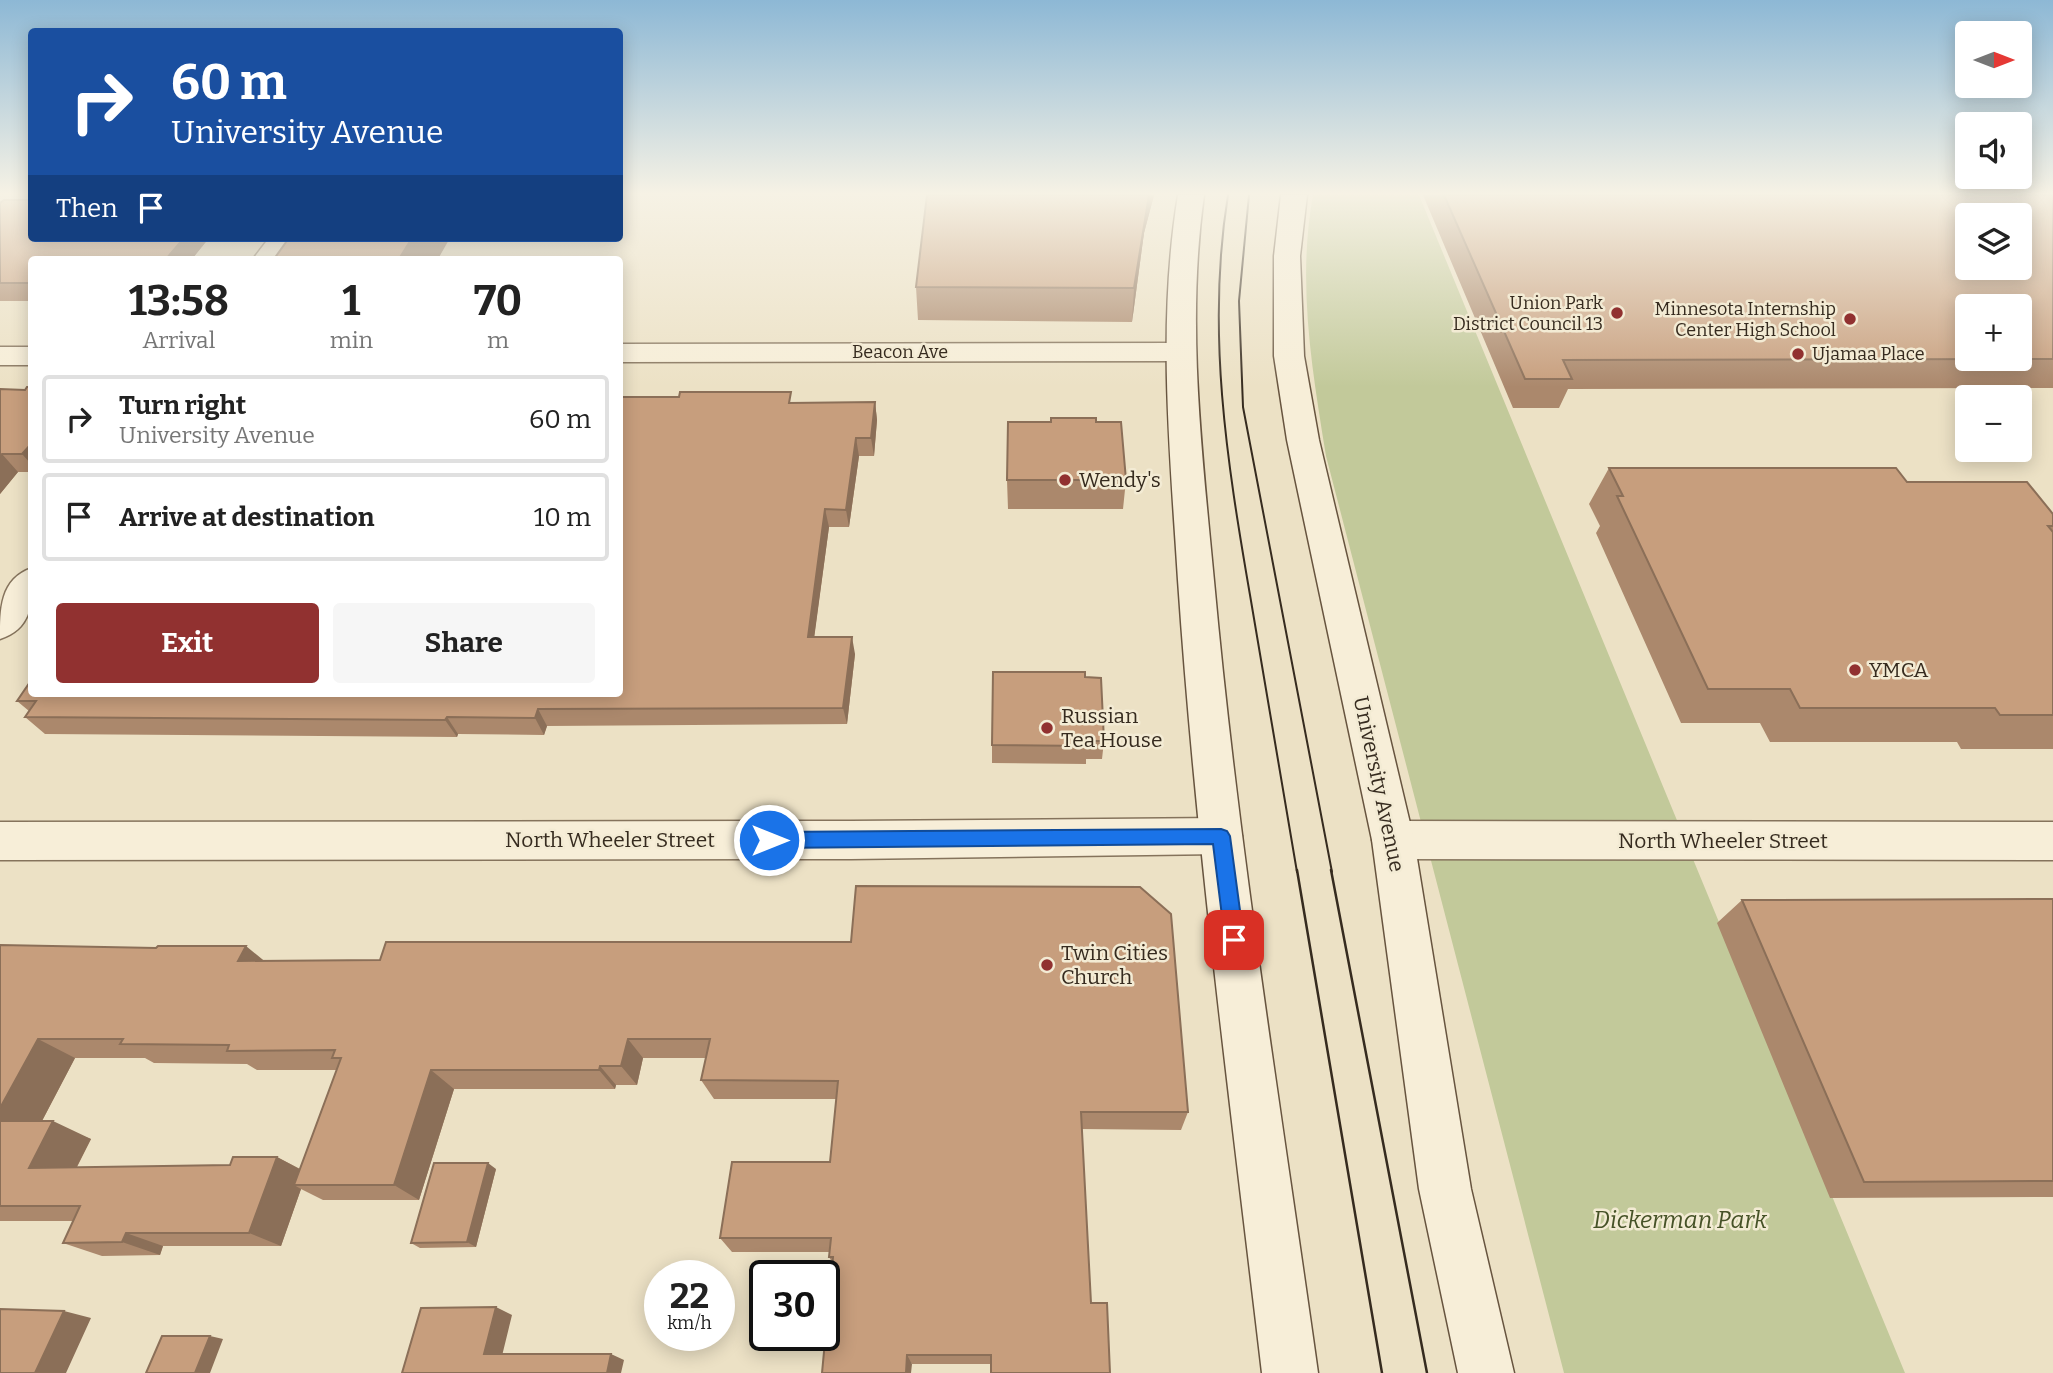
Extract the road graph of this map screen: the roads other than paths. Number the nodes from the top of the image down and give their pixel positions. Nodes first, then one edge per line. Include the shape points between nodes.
1 (1182, 259) edge
2 (1287, 259) edge
3 (1181, 352) junction
4 (623, 353) edge
5 (0, 356) edge
6 (28, 356) edge
7 (28, 586) edge
8 (0, 625) edge
9 (1221, 836) junction
10 (1393, 840) junction
11 (0, 841) edge
12 (2053, 841) edge
13 (1290, 1373) edge
14 (1486, 1373) edge

1 - 3 main road
2 - 10 main road, University Avenue via 1289,356 1303,440
3 - 4 main road, Beacon Ave
3 - 9 main road via 1199,634
5 - 6 main road
7 - 8 main road
9 - 11 main road, North Wheeler Street
9 - 13 main road
10 - 12 main road, North Wheeler Street
10 - 14 main road, University Avenue via 1445,1189

